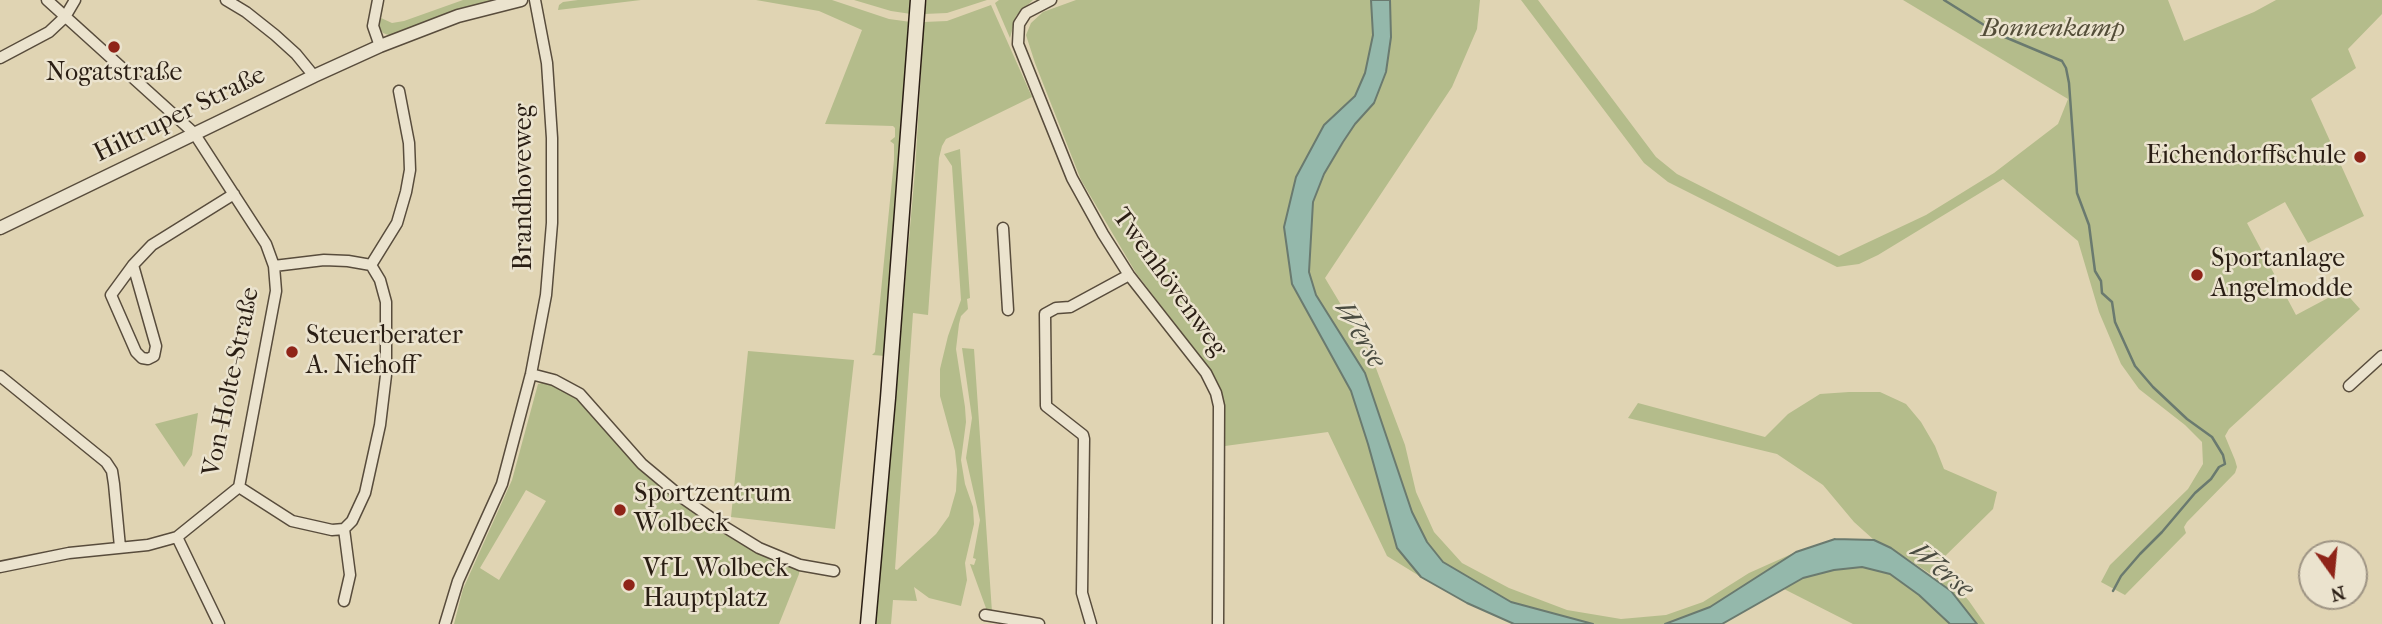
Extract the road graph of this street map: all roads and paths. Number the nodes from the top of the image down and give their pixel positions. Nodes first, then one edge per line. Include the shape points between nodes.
1 (47, 0) edge
2 (75, 0) edge
3 (226, 0) edge
4 (379, 0) edge
5 (521, 0) edge
6 (535, 0) edge
7 (918, 0) edge
8 (1051, 0) edge
9 (65, 17) junction
10 (380, 46) junction
11 (0, 58) edge
12 (314, 76) junction
13 (399, 91) dead end
14 (194, 133) junction
15 (234, 194) junction
16 (0, 228) edge
17 (1003, 228) dead end
18 (134, 265) junction
19 (371, 265) junction
20 (274, 266) junction
21 (1129, 275) junction
22 (1008, 310) dead end
23 (2382, 356) edge
24 (531, 374) junction
25 (0, 376) edge
26 (2349, 386) dead end
27 (239, 487) junction
28 (344, 528) junction
29 (177, 537) junction
30 (120, 547) junction
31 (0, 567) edge
32 (834, 571) dead end
33 (344, 601) dead end
34 (985, 615) dead end
35 (219, 624) edge
36 (445, 624) edge
37 (868, 624) edge
38 (1039, 624) edge
39 (1091, 624) edge
40 (1219, 624) edge

1 - 9 street, Von-Holte-Straße
2 - 9 street
3 - 12 street via 275,35
4 - 10 street via 373,26
5 - 10 street, Hiltruper Straße via 465,14
6 - 24 street, Brandhoveweg via 547,63 552,223 546,295
7 - 37 main road
8 - 21 street, Twenhövenweg via 1026,13 1019,24 1018,44 1072,178
9 - 11 street via 49,32
9 - 14 street, Von-Holte-Straße
10 - 12 street, Hiltruper Straße
12 - 14 street, Hiltruper Straße
13 - 19 street via 410,170 397,223
14 - 15 street, Von-Holte-Straße
14 - 16 street, Hiltruper Straße
15 - 18 street via 152,245
15 - 20 street, Von-Holte-Straße via 266,244
17 - 22 street
18 - 18 street via 111,295 136,352 148,359 154,356 156,346
19 - 20 street via 324,260
19 - 28 street via 386,302 386,374 365,493
20 - 27 street, Von-Holte-Straße via 276,291
21 - 39 street via 1070,307 1045,314 1046,406 1084,439 1082,593
21 - 40 street, Twenhövenweg via 1206,373 1216,393
23 - 26 street
24 - 32 street via 580,394 642,464 684,499 759,548 800,565
24 - 36 street, Brandhoveweg via 502,484 458,581
25 - 30 street via 106,462 112,471
27 - 28 street via 292,522
27 - 29 street, Von-Holte-Straße
28 - 33 street via 350,575
29 - 30 street, Von-Holte-Straße
29 - 35 street
30 - 31 street, Von-Holte-Straße
34 - 38 street

